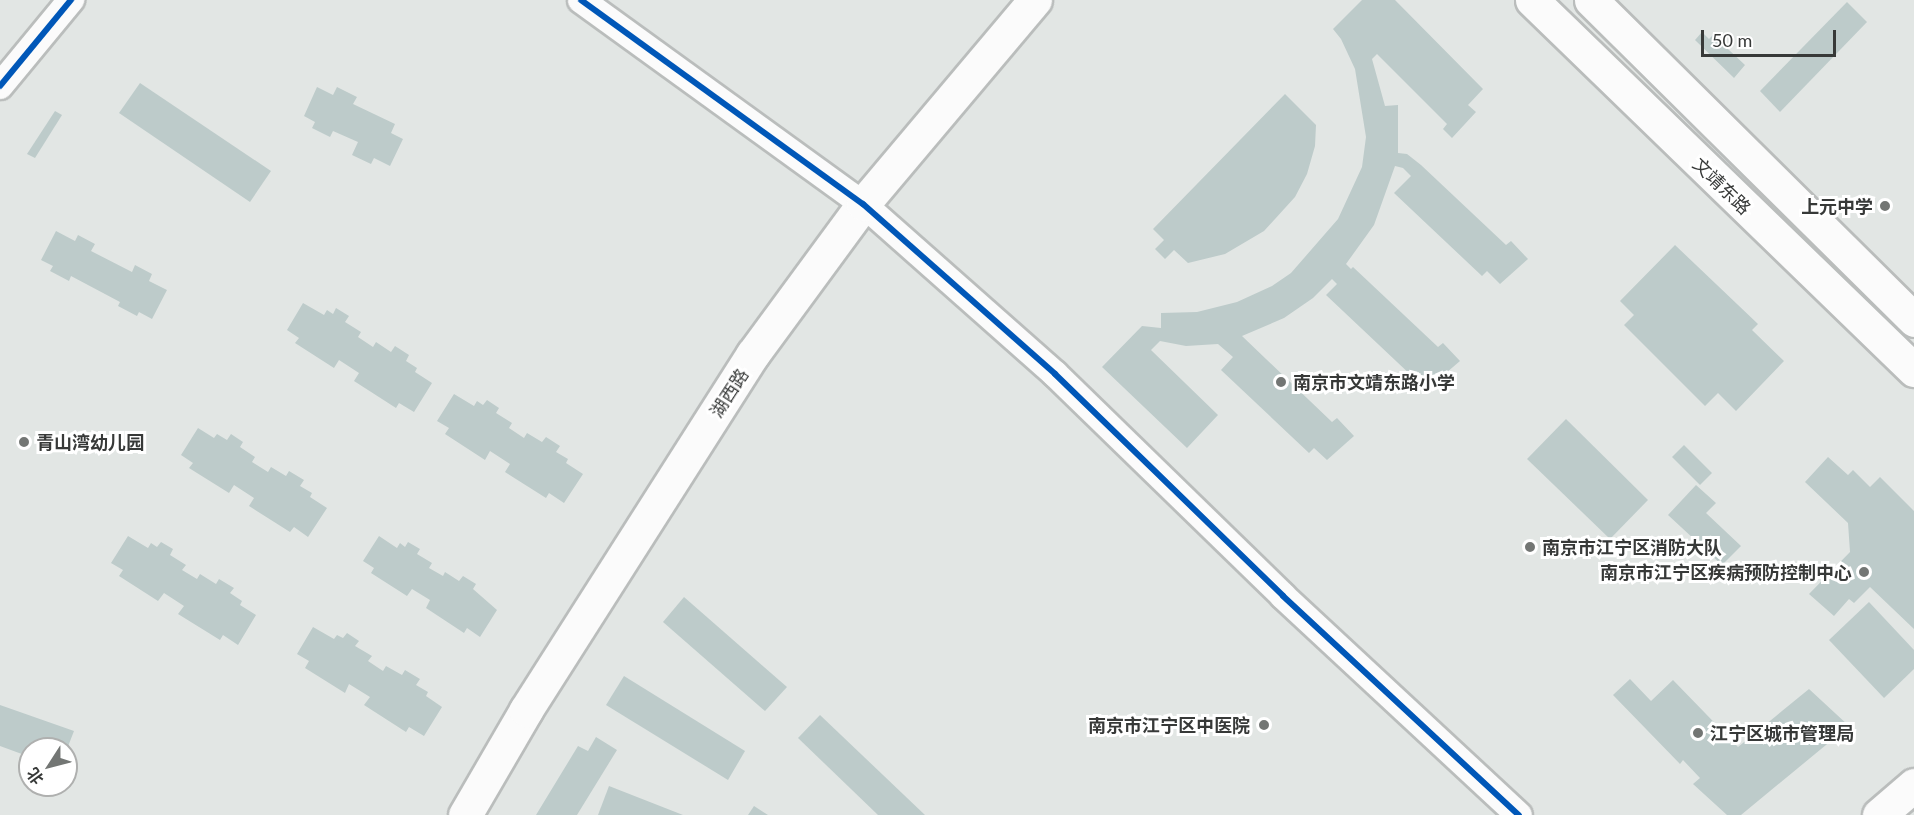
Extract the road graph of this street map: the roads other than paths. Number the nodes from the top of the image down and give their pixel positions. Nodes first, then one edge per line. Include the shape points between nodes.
1 (71, 0) edge
2 (581, 0) edge
3 (1035, 0) edge
4 (1532, 0) edge
5 (1591, 0) edge
6 (0, 86) edge
7 (863, 204) junction
8 (1914, 320) edge
9 (1914, 370) edge
10 (1914, 785) edge
11 (465, 815) edge
12 (1519, 815) edge
13 (1879, 815) edge

1 - 6 street
2 - 7 street
3 - 7 main road, 湖西路
4 - 9 main road, 文靖东路
5 - 8 main road
7 - 11 main road, 湖西路 via 753,354 526,710
7 - 12 street via 1055,374 1275,588
10 - 13 main road

